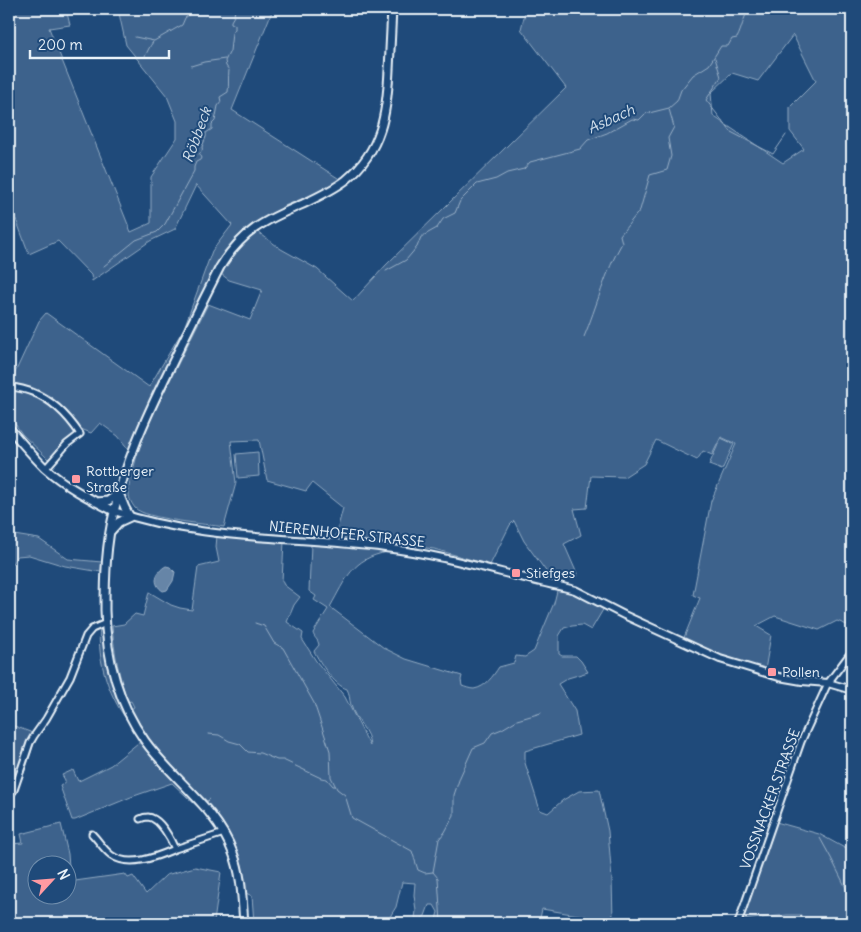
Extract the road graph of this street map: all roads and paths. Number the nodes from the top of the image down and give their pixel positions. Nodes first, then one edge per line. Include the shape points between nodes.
1 (392, 9) edge
2 (9, 386) edge
3 (9, 428) edge
4 (46, 468) junction
5 (119, 493) junction
6 (96, 502) junction
7 (114, 511) junction
8 (130, 517) junction
9 (110, 532) junction
10 (106, 623) junction
11 (852, 651) edge
12 (828, 683) junction
13 (852, 690) edge
14 (9, 796) edge
15 (140, 819) dead end
16 (224, 833) junction
17 (92, 834) dead end
18 (175, 850) junction
19 (244, 923) edge
20 (738, 923) edge

1 - 5 main road via 387,100 377,141 346,180 255,227 225,258 143,424
2 - 4 street via 31,392 58,407 80,434
3 - 4 main road
4 - 6 main road
5 - 6 main road via 108,501
5 - 7 main road
5 - 8 main road
6 - 7 main road
7 - 8 street, NIERENHOFER STRASSE
7 - 9 main road
8 - 9 main road via 119,522
8 - 12 street, NIERENHOFER STRASSE via 223,534 423,554 576,590 720,659 779,677
9 - 10 main road
10 - 14 street via 92,629 86,636 70,677 34,736
10 - 16 main road via 112,669 132,721 157,757
11 - 12 street
12 - 13 street, NIERENHOFER STRASSE
12 - 20 street, VOSSNACKER STRASSE via 801,742
15 - 18 street via 150,817 162,826
16 - 18 street
16 - 19 main road via 238,868
17 - 18 street via 105,850 119,859 136,861

